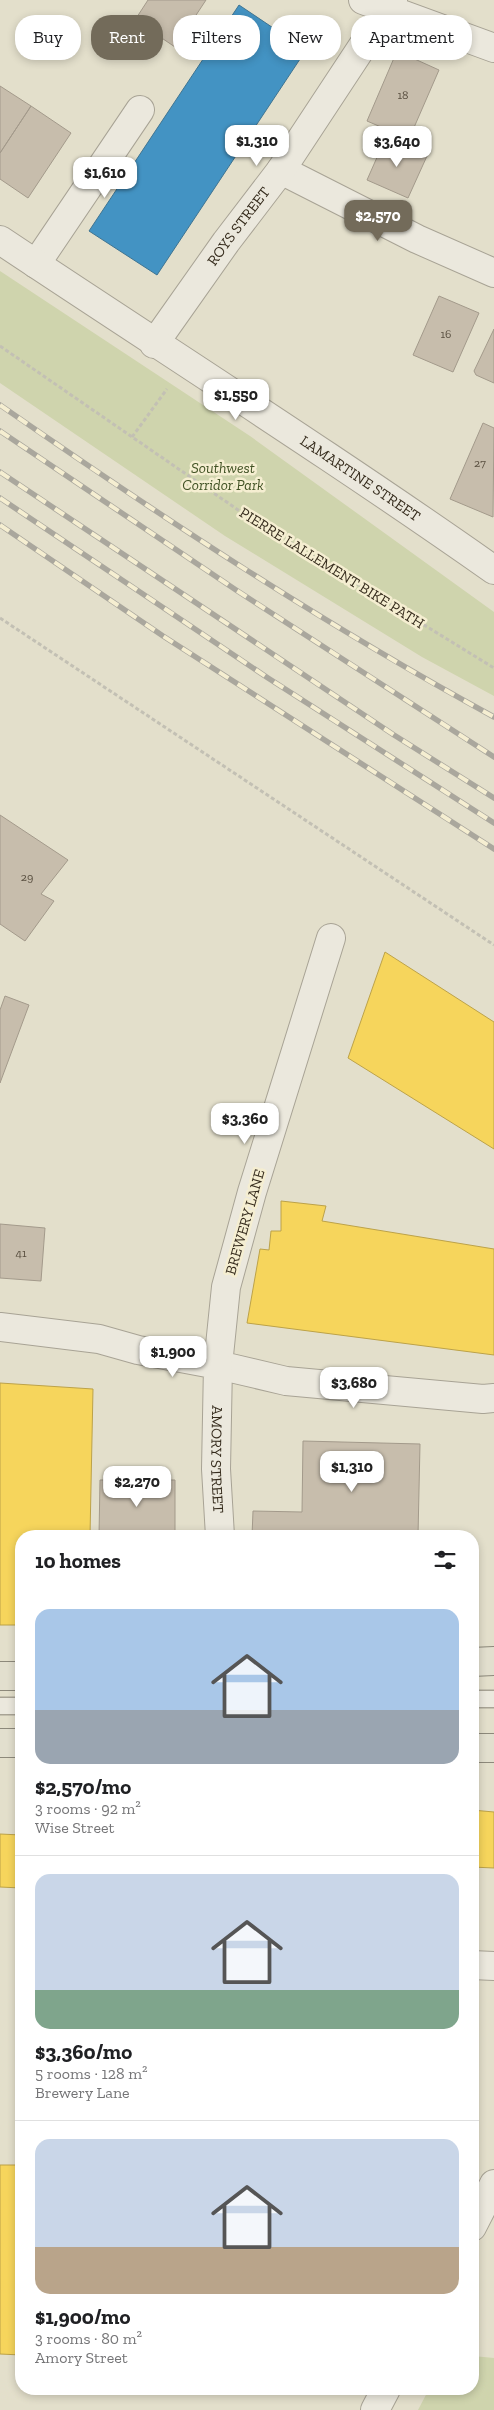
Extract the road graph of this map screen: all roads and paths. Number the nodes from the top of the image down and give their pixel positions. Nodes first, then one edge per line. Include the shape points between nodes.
1 (381, 3) edge
2 (494, 48) edge
3 (140, 110) dead end
4 (281, 170) junction
5 (0, 240) edge
6 (36, 264) junction
7 (494, 272) edge
8 (154, 344) junction
9 (0, 346) edge
10 (168, 389) dead end
11 (132, 437) junction
12 (494, 570) edge
13 (0, 618) edge
14 (494, 668) edge
15 (331, 938) dead end
16 (494, 945) edge
17 (0, 1327) edge
18 (218, 1366) junction
19 (494, 1398) edge
20 (220, 1530) edge
21 (494, 1661) edge
22 (479, 1662) edge
23 (0, 1676) edge
24 (15, 1676) edge
25 (494, 1698) edge
26 (479, 1699) edge
27 (0, 1706) edge
28 (15, 1706) edge
29 (0, 1743) edge
30 (15, 1743) edge
31 (479, 1748) edge
32 (494, 1748) edge
33 (479, 1965) edge
34 (494, 1966) edge
35 (494, 2184) edge
36 (479, 2213) edge
37 (383, 2395) edge
38 (375, 2410) edge

1 - 2 street
1 - 4 street, ROYS STREET
3 - 6 street
4 - 7 street via 417,239
4 - 8 street, ROYS STREET
5 - 6 street, LAMARTINE STREET
6 - 8 street, LAMARTINE STREET
8 - 12 street, LAMARTINE STREET via 279,423
9 - 11 path, PIERRE LALLEMENT BIKE PATH
10 - 11 path
11 - 14 path, PIERRE LALLEMENT BIKE PATH via 244,514
13 - 16 path
15 - 18 street, BREWERY LANE via 226,1287
17 - 18 street via 99,1339
18 - 19 street via 286,1381
18 - 20 street, AMORY STREET via 216,1469
21 - 22 main road
23 - 24 main road
25 - 26 lane
27 - 28 lane
29 - 30 main road
31 - 32 main road
33 - 34 street
35 - 36 street
37 - 38 street

